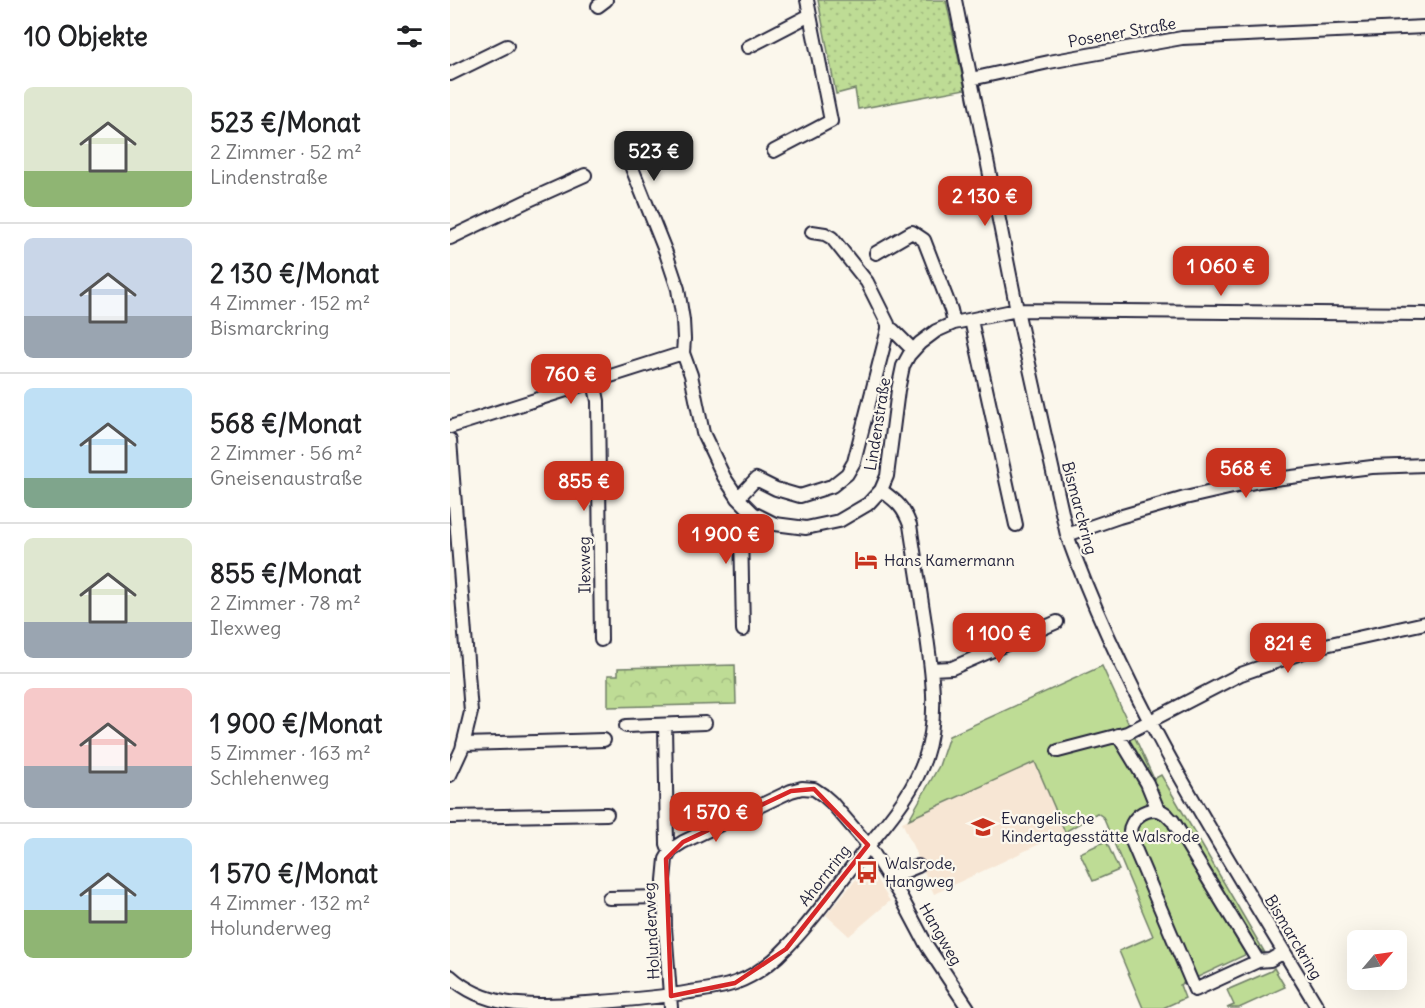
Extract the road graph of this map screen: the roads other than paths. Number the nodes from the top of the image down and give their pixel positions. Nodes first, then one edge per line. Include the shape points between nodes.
1 (807, 0) edge
2 (955, 0) edge
3 (810, 15) junction
4 (1425, 27) edge
5 (507, 46) dead end
6 (748, 47) dead end
7 (450, 74) edge
8 (971, 79) junction
9 (774, 151) dead end
10 (628, 158) dead end
11 (585, 175) dead end
12 (812, 232) dead end
13 (450, 238) edge
14 (876, 252) dead end
15 (1017, 310) junction
16 (1425, 314) edge
17 (971, 320) junction
18 (954, 323) junction
19 (888, 329) junction
20 (913, 350) junction
21 (683, 353) junction
22 (594, 382) junction
23 (450, 427) edge
24 (450, 440) edge
25 (1425, 465) edge
26 (881, 490) junction
27 (738, 498) junction
28 (753, 513) junction
29 (1016, 525) dead end
30 (1067, 535) junction
31 (1057, 622) dead end
32 (1425, 623) edge
33 (743, 630) dead end
34 (601, 640) dead end
35 (931, 669) junction
36 (1150, 722) junction
37 (705, 723) dead end
38 (665, 725) junction
39 (626, 726) dead end
40 (1118, 735) junction
41 (604, 740) dead end
42 (464, 744) junction
43 (1058, 751) dead end
44 (450, 775) edge
45 (1158, 810) junction
46 (607, 814) dead end
47 (450, 817) edge
48 (868, 845) junction
49 (670, 852) junction
50 (918, 866) dead end
51 (889, 878) junction
52 (664, 897) junction
53 (609, 898) dead end
54 (1284, 952) junction
55 (1258, 961) junction
56 (450, 976) edge
57 (671, 1002) edge
58 (479, 1003) edge
59 (968, 1008) edge
60 (1318, 1008) edge

1 - 3 street
2 - 8 street, Bismarckring
3 - 6 street
3 - 9 street via 831,121
4 - 8 street, Posener Straße via 1182,38
5 - 7 street
8 - 15 street, Bismarckring
10 - 21 street, Lindenstraße via 678,289
11 - 13 street
12 - 19 street via 832,238 867,282
14 - 18 street via 912,232 924,240
15 - 16 street, Lindenstraße
15 - 17 street, Lindenstraße
15 - 30 street, Bismarckring
17 - 18 street, Lindenstraße
17 - 29 street
18 - 20 street, Lindenstraße via 936,331
19 - 20 street
19 - 27 street via 854,462 847,474 832,486 800,496 756,479
20 - 26 street, Lindenstraße via 903,366 887,477
21 - 22 street
21 - 27 street, Lindenstraße via 703,433
22 - 23 street
22 - 34 street, Ilexweg via 598,401
24 - 42 street via 471,712
25 - 30 street via 1372,467 1259,481 1141,510
26 - 28 street, Lindenstraße via 868,504 839,521 806,528 775,524
26 - 35 street, Ahornring via 898,502 910,525
27 - 28 street, Lindenstraße
28 - 33 street via 741,530
30 - 36 street, Bismarckring via 1096,608
31 - 35 street via 952,668
32 - 36 street via 1321,646 1240,674
35 - 48 street, Ahornring via 934,711 926,756 914,784
36 - 40 street
36 - 54 street, Bismarckring
37 - 38 street
38 - 39 street
38 - 49 street, Holunderweg
40 - 43 street
40 - 45 street
41 - 42 street
42 - 44 street
45 - 55 street via 1173,821
45 - 55 street via 1137,817 1131,825 1131,839 1195,990
46 - 47 street
48 - 49 street via 823,795 802,788 683,842
48 - 51 street, Hangweg
48 - 57 street, Ahornring via 786,948 761,969 735,983
49 - 52 street, Holunderweg via 666,859
50 - 51 street
51 - 59 street, Hangweg
52 - 53 street
52 - 57 street, Holunderweg
54 - 55 street
54 - 60 street, Bismarckring
56 - 58 street, Ahornring
57 - 58 street, Ahornring via 534,1006

